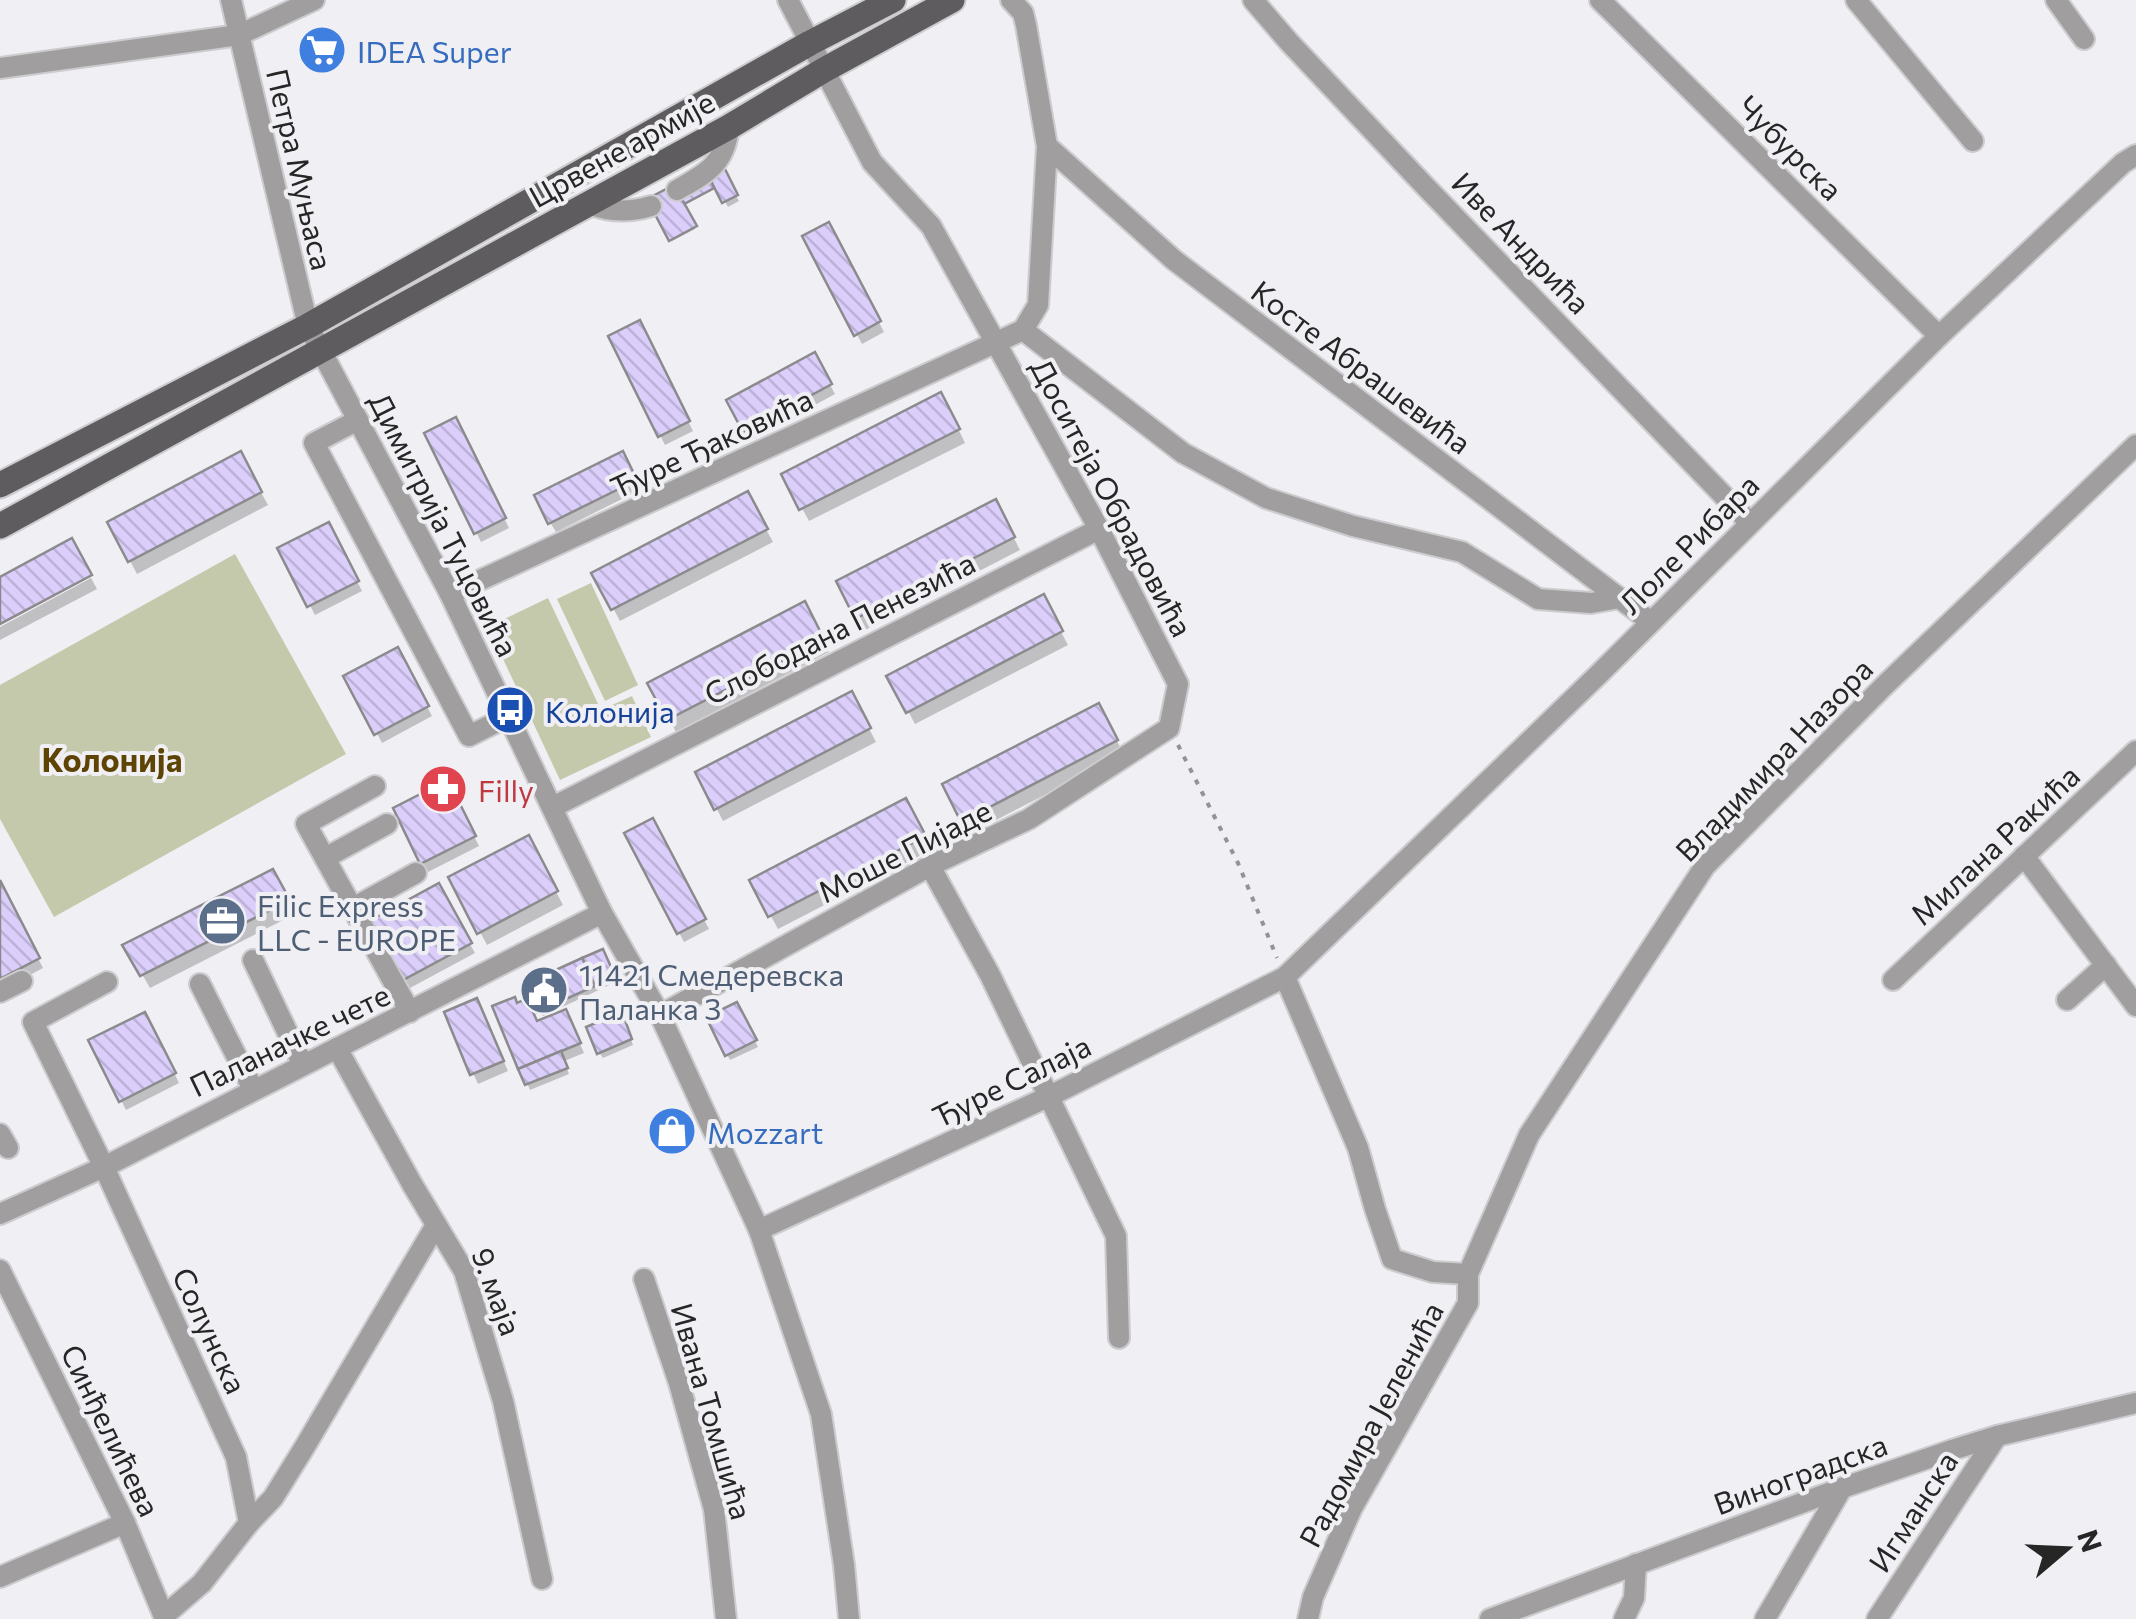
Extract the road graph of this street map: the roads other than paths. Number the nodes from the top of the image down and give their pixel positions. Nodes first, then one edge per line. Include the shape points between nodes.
1 (232, 0) edge
2 (314, 0) edge
3 (788, 0) edge
4 (893, 0) edge
5 (952, 0) edge
6 (1011, 0) edge
7 (1253, 0) edge
8 (1600, 0) edge
9 (1856, 0) edge
10 (2056, 0) edge
11 (238, 35) junction
12 (2084, 39) dead end
13 (810, 42) junction
14 (0, 68) edge
15 (824, 70) junction
16 (729, 126) junction
17 (1972, 142) dead end
18 (1047, 146) junction
19 (2136, 156) edge
20 (677, 190) dead end
21 (588, 204) junction
22 (650, 206) dead end
23 (308, 326) junction
24 (1024, 330) junction
25 (1939, 336) junction
26 (997, 344) junction
27 (320, 350) junction
28 (358, 420) junction
29 (2136, 445) edge
30 (0, 485) edge
31 (1750, 523) junction
32 (0, 526) edge
33 (1099, 529) junction
34 (450, 594) junction
35 (1620, 598) junction
36 (1652, 622) junction
37 (509, 716) junction
38 (1169, 728) joint
39 (2136, 751) edge
40 (375, 786) dead end
41 (553, 807) junction
42 (387, 824) dead end
43 (2024, 856) junction
44 (325, 858) junction
45 (930, 866) junction
46 (416, 874) dead end
47 (353, 908) junction
48 (602, 912) junction
49 (253, 960) dead end
50 (2106, 966) junction
51 (1285, 977) junction
52 (1893, 980) dead end
53 (22, 981) dead end
54 (107, 982) dead end
55 (200, 984) dead end
56 (0, 992) edge
57 (2068, 1000) dead end
58 (2136, 1006) edge
59 (410, 1012) junction
60 (660, 1015) junction
61 (337, 1048) junction
62 (303, 1064) junction
63 (253, 1089) junction
64 (1050, 1096) junction
65 (104, 1166) junction
66 (0, 1214) edge
67 (436, 1225) junction
68 (759, 1230) junction
69 (0, 1270) edge
70 (1468, 1274) junction
71 (644, 1279) dead end
72 (1119, 1338) dead end
73 (2136, 1403) edge
74 (1997, 1436) junction
75 (1842, 1488) junction
76 (124, 1523) junction
77 (249, 1523) junction
78 (1636, 1564) junction
79 (0, 1577) edge
80 (542, 1579) dead end
81 (165, 1617) edge
82 (726, 1619) edge
83 (849, 1619) edge
84 (1308, 1619) edge
85 (1490, 1619) edge
86 (1624, 1619) edge
87 (1765, 1619) edge
88 (1877, 1619) edge

1 - 11 street, Петра Муњаса
2 - 11 street
3 - 13 street, Доситеја Обрадовића
4 - 13 main road, Црвене армије
5 - 15 main road, Црвене армије
6 - 18 street via 1023,13
7 - 31 street, Иве Андрића
8 - 25 street, Чубурска
9 - 17 street
10 - 12 street
11 - 14 street
11 - 23 street, Петра Муњаса
13 - 15 street, Доситеја Обрадовића
13 - 23 main road, Црвене армије
15 - 16 main road, Црвене армије
15 - 26 street, Доситеја Обрадовића via 872,162 932,226
16 - 20 street via 714,167
16 - 21 main road, Црвене армије
18 - 24 street via 1038,304
18 - 35 street, Косте Абрашевића via 1174,260
19 - 25 street, Лоле Рибара
21 - 22 street via 615,211
21 - 27 main road, Црвене армије
23 - 27 street, Петра Муњаса
23 - 30 main road, Црвене армије
24 - 26 street
24 - 35 street, Доситеја Обрадовића via 1182,454 1266,498 1462,552 1538,599
25 - 31 street, Лоле Рибара
26 - 33 street, Доситеја Обрадовића
26 - 34 street, Ђуре Ђаковића
27 - 28 street, Димитрија Туцовића
27 - 32 main road, Црвене армије
28 - 34 street, Димитрија Туцовића
28 - 37 street via 314,444 469,736
29 - 70 street, Владимира Назора via 1705,866 1529,1136
31 - 36 street, Лоле Рибара
33 - 38 street, Доситеја Обрадовића via 1178,684
33 - 41 street, Слободана Пенезића
34 - 37 street, Димитрија Туцовића
35 - 36 street, Косте Абрашевића
36 - 51 street, Лоле Рибара
37 - 41 street, Димитрија Туцовића
38 - 45 street, Моше Пијаде via 1029,819
39 - 43 street, Милана Ракића
40 - 44 street via 306,824
41 - 48 street, Димитрија Туцовића
42 - 44 street
43 - 50 street
43 - 52 street, Милана Ракића
44 - 47 street
45 - 60 street, Моше Пијаде
45 - 64 street
46 - 47 street
47 - 59 street
48 - 59 street, Паланачке чете
48 - 60 street, Димитрија Туцовића
49 - 62 street
50 - 57 street
50 - 58 street
51 - 64 street, Ђуре Салаја
51 - 70 street, Радомира Јеленића via 1358,1148 1392,1259
53 - 56 street
54 - 65 street, Солунска via 32,1022
55 - 63 street
59 - 61 street, Паланачке чете
60 - 68 street, Димитрија Туцовића
61 - 62 street, Паланачке чете
61 - 67 street, 9. маја
62 - 63 street, Паланачке чете
63 - 65 street, Паланачке чете
64 - 68 street, Ђуре Салаја
64 - 72 street via 1116,1236
65 - 66 street, Паланачке чете
65 - 77 street, Солунска via 236,1456
67 - 77 street via 294,1465
67 - 80 street, 9. маја via 464,1270 480,1320
68 - 83 street, Димитрија Туцовића via 821,1414
69 - 76 street, Синђелићева
70 - 84 street, Радомира Јеленића via 1468,1303 1352,1508
71 - 82 street, Ивана Томшића via 714,1509
73 - 74 street, Виноградска
74 - 75 street, Виноградска
74 - 88 street, Игманска
75 - 78 street, Виноградска
75 - 87 street
76 - 79 street
76 - 81 street, Синђелићева
77 - 81 street via 202,1584
78 - 85 street, Виноградска
78 - 86 street via 1634,1598

